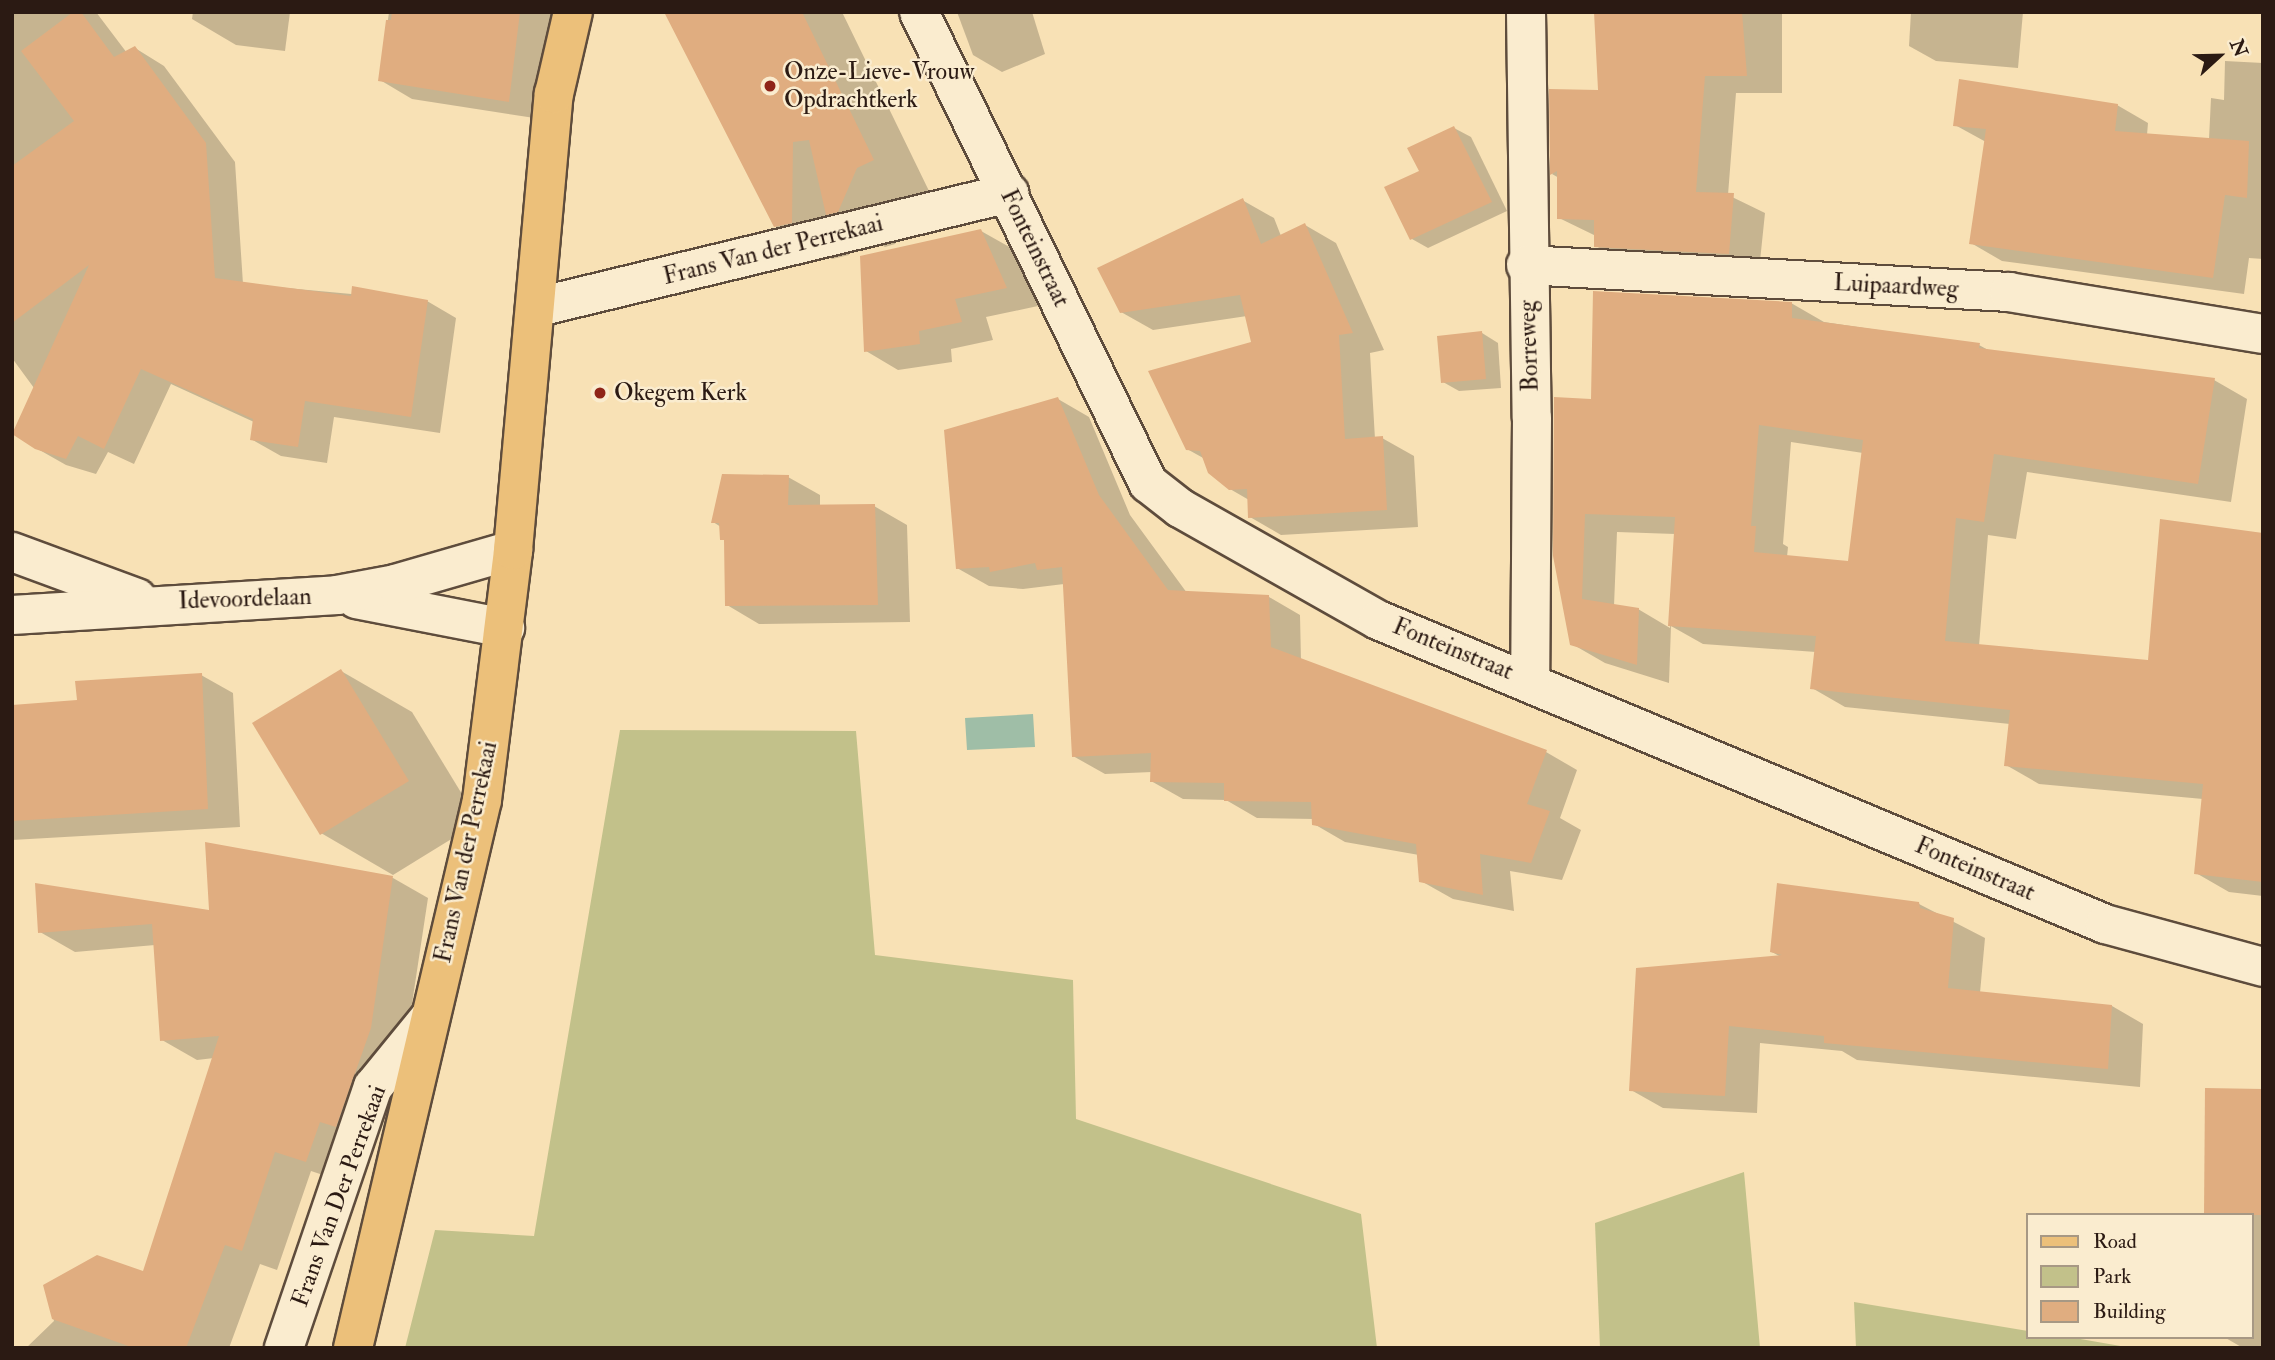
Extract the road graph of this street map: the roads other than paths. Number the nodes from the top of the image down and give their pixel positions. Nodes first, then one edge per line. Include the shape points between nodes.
1 (573, 12) edge
2 (919, 12) edge
3 (1526, 12) edge
4 (1009, 193) junction
5 (1526, 265) junction
6 (538, 307) junction
7 (2263, 334) edge
8 (513, 550) junction
9 (12, 552) edge
10 (337, 595) junction
11 (152, 603) junction
12 (12, 615) edge
13 (505, 628) junction
14 (1530, 680) junction
15 (2263, 967) edge
16 (430, 1017) junction
17 (284, 1348) edge
18 (353, 1348) edge

1 - 6 main road, Frans Van der Perrekaai via 554,94
2 - 4 street, Fonteinstraat
3 - 5 street, Borreweg
4 - 6 street, Frans Van der Perrekaai
4 - 14 street, Fonteinstraat via 1148,483 1218,531 1378,620
5 - 7 street, Luipaardweg via 2009,292
5 - 14 street, Borreweg via 1532,418
6 - 8 main road, Frans Van der Perrekaai
8 - 10 street, Idevoordelaan via 395,584
8 - 13 main road, Frans Van der Perrekaai
9 - 11 street, Idevoordelaan
10 - 11 street, Idevoordelaan
10 - 13 street, Idevoordelaan
11 - 12 street, Idevoordelaan
13 - 16 main road, Frans Van der Perrekaai via 482,800
14 - 15 street, Fonteinstraat via 2105,924
16 - 17 street, Frans Van Der Perrekaai via 373,1087
16 - 18 main road, Frans Van der Perrekaai

